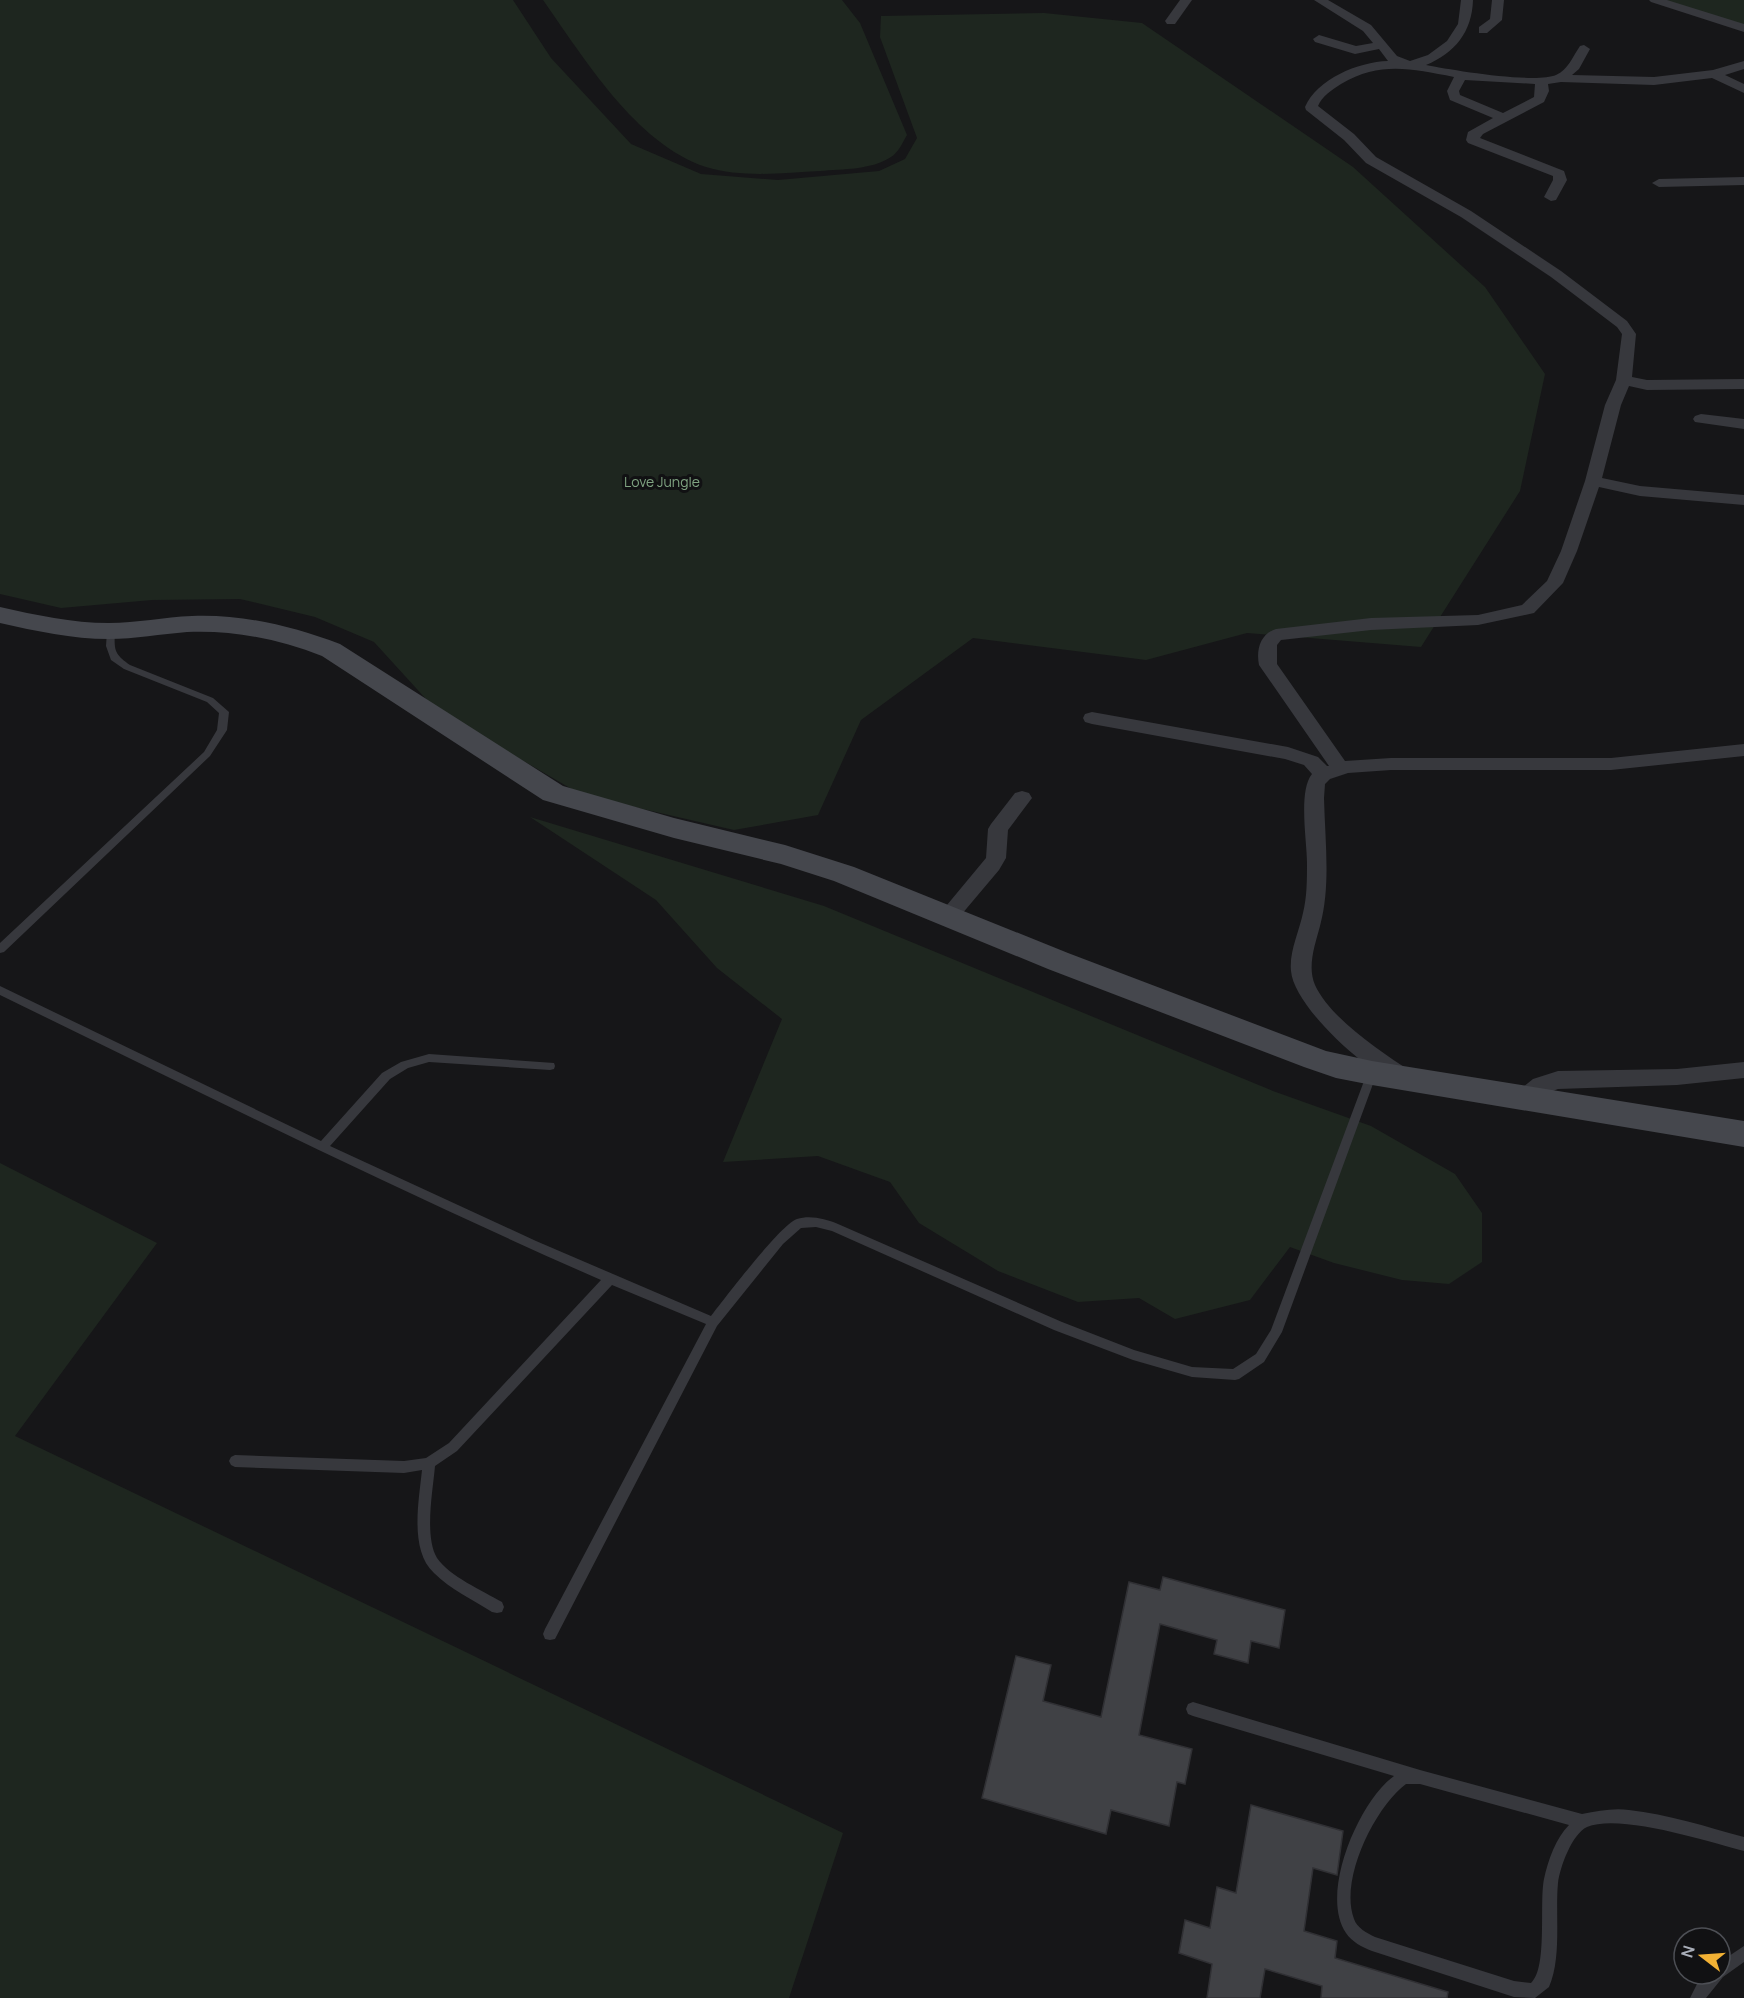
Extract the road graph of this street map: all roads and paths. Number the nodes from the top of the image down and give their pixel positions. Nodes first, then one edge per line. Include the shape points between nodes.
1 (1186, 0) edge
2 (1320, 0) edge
3 (1467, 0) edge
4 (1498, 0) edge
5 (1655, 0) edge
6 (1171, 21) dead end
7 (1744, 28) edge
8 (1484, 30) dead end
9 (1319, 39) dead end
10 (1383, 45) junction
11 (1584, 49) dead end
12 (1409, 65) junction
13 (1744, 65) edge
14 (1714, 74) junction
15 (1461, 75) junction
16 (1561, 78) junction
17 (1541, 81) junction
18 (1744, 89) edge
19 (1503, 118) junction
20 (1744, 181) edge
21 (1659, 183) dead end
22 (1551, 197) dead end
23 (1624, 380) junction
24 (1744, 384) edge
25 (1701, 419) dead end
26 (1744, 424) edge
27 (1593, 481) junction
28 (1744, 500) edge
29 (0, 615) edge
30 (111, 631) junction
31 (1092, 718) dead end
32 (1744, 750) edge
33 (1332, 772) junction
34 (1022, 798) dead end
35 (949, 916) junction
36 (0, 949) edge
37 (0, 990) edge
38 (550, 1066) dead end
39 (1744, 1070) edge
40 (1372, 1073) junction
41 (1403, 1077) junction
42 (1526, 1097) junction
43 (1744, 1134) edge
44 (323, 1146) junction
45 (609, 1280) junction
46 (713, 1322) junction
47 (235, 1461) dead end
48 (429, 1463) junction
49 (496, 1607) dead end
50 (550, 1634) dead end
51 (1193, 1709) dead end
52 (1420, 1777) junction
53 (1582, 1821) junction
54 (1744, 1844) edge
55 (1744, 1953) edge
56 (1732, 1963) edge

1 - 6 street
2 - 10 street via 1367,28
3 - 12 street via 1466,20 1458,37 1437,56
4 - 8 street via 1496,20
5 - 7 street
9 - 10 street via 1355,50
10 - 12 street via 1393,58
11 - 16 street via 1575,66
12 - 15 street
12 - 23 street via 1381,65 1343,79 1325,89 1311,107 1371,160 1466,214 1622,324 1629,334
13 - 14 street
14 - 16 street via 1654,81
14 - 18 street
15 - 17 street
15 - 19 street via 1454,97
16 - 17 street
17 - 19 street via 1540,99
19 - 22 street via 1478,131 1473,140 1559,174
20 - 21 street
23 - 24 street via 1647,384
23 - 27 street via 1613,405
25 - 26 street
27 - 28 street via 1640,491
27 - 33 street via 1554,583 1528,609 1478,620 1371,624 1276,635 1269,640 1268,665
29 - 30 street via 41,626
30 - 35 street via 201,624 294,635 331,650 553,793 785,855
30 - 36 lane via 114,658 127,667 210,700 224,712 222,730 207,754
31 - 33 street via 1288,753
32 - 33 street via 1611,764 1391,764
33 - 41 street via 1316,782 1316,896 1301,973 1306,989 1328,1016 1372,1057
34 - 35 street via 998,829 992,866
35 - 40 street via 1315,1059
37 - 44 lane
38 - 44 lane via 429,1058 405,1065 386,1076
39 - 42 street via 1677,1077 1558,1080 1541,1085
40 - 41 street
40 - 46 lane via 1276,1332 1260,1358 1236,1374 1192,1372 1133,1355 816,1222 798,1224 779,1241
41 - 42 street
42 - 43 street
44 - 45 lane
45 - 46 lane
45 - 48 lane via 453,1447
46 - 50 lane
47 - 48 lane via 404,1467
48 - 49 lane via 424,1534 427,1551 435,1567
51 - 52 lane
52 - 53 lane
52 - 53 lane via 1404,1777 1393,1785 1352,1853 1343,1888 1350,1927 1372,1944 1514,1989 1534,1991 1544,1982 1551,1880 1565,1839
53 - 54 lane via 1629,1817
55 - 56 lane

